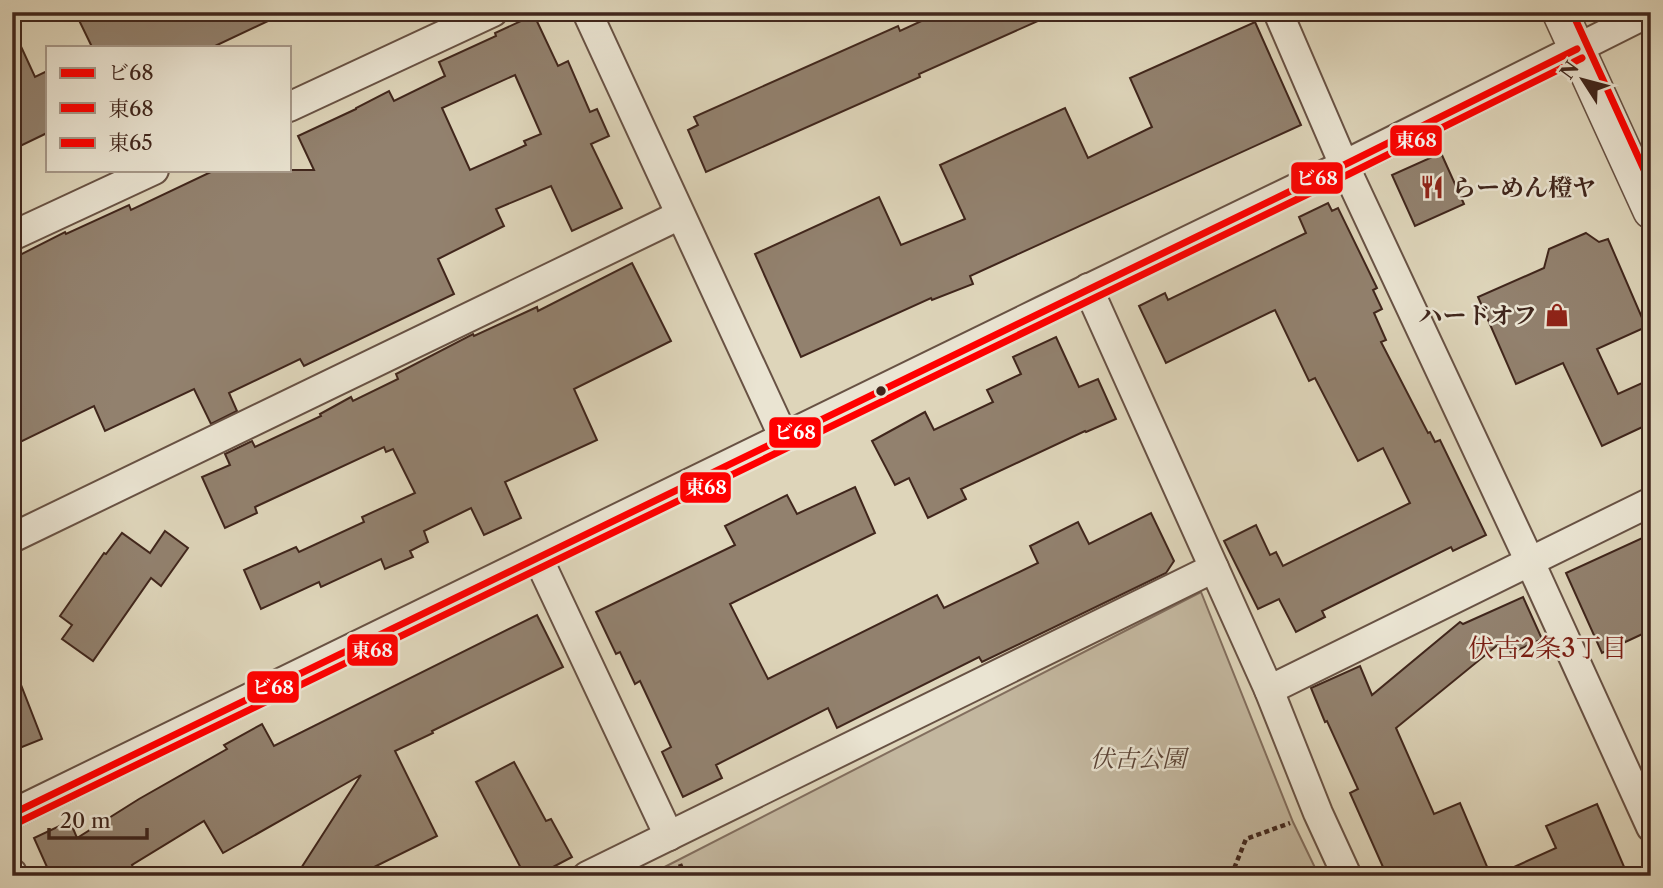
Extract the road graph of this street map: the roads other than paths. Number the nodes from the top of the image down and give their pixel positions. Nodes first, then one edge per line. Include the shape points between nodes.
1 (493, 12) edge
2 (587, 12) edge
3 (1278, 12) edge
4 (1560, 12) edge
5 (1650, 12) edge
6 (1577, 49) junction
7 (290, 107) edge
8 (1345, 165) junction
9 (151, 172) edge
10 (1651, 211) edge
11 (680, 215) junction
12 (12, 236) edge
13 (1088, 288) junction
14 (784, 438) junction
15 (1651, 502) edge
16 (12, 538) edge
17 (538, 558) junction
18 (1530, 562) junction
19 (1214, 568) junction
20 (1269, 690) junction
21 (12, 814) edge
22 (1651, 827) edge
23 (668, 836) junction
24 (587, 876) edge
25 (1347, 876) edge

1 - 7 street
2 - 11 street
3 - 8 street
4 - 6 street
5 - 6 street
6 - 8 street
6 - 10 street
8 - 13 street
8 - 18 street
9 - 12 street
11 - 14 street
11 - 16 street
13 - 14 street
13 - 19 street
14 - 17 street
15 - 18 street
17 - 21 street
17 - 23 street
18 - 20 street
18 - 22 street
19 - 20 street
19 - 23 street
20 - 25 street
23 - 24 street

